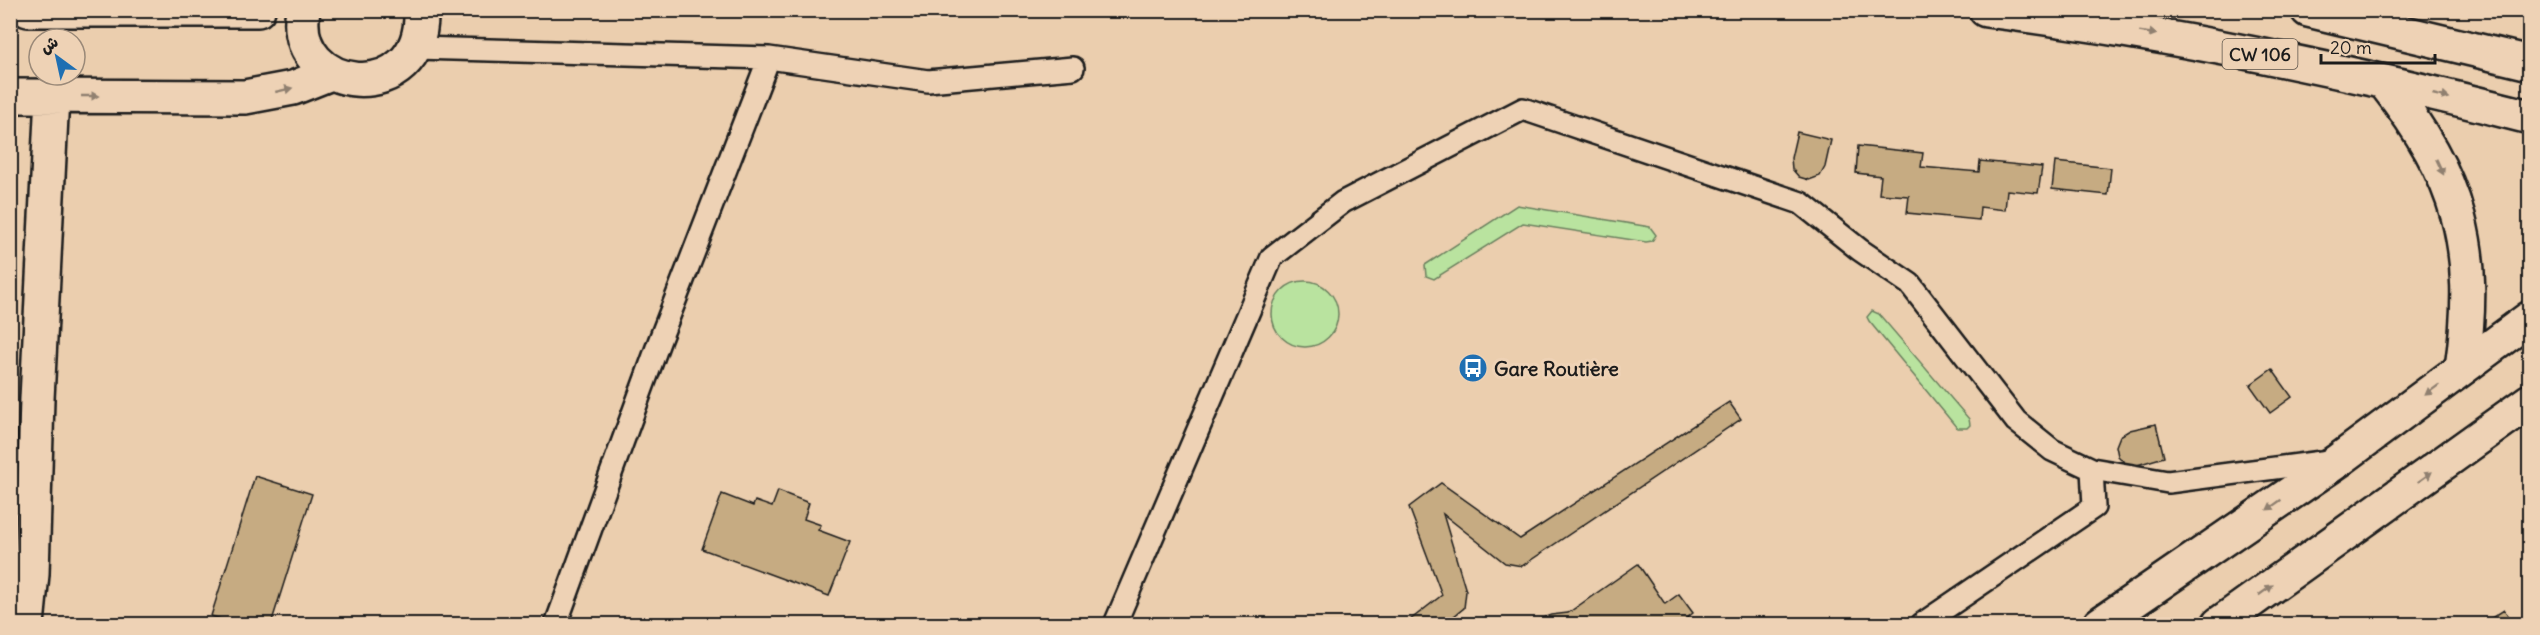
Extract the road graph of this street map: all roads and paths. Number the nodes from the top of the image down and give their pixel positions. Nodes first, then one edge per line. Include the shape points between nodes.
1 (28, 10) edge
2 (258, 10) edge
3 (303, 10) edge
4 (421, 10) edge
5 (1986, 10) edge
6 (2308, 10) edge
7 (416, 48) junction
8 (769, 58) junction
9 (2529, 63) edge
10 (1073, 68) dead end
11 (331, 73) junction
12 (2385, 83) junction
13 (10, 96) edge
14 (52, 96) junction
15 (2529, 117) edge
16 (2529, 318) edge
17 (2462, 368) junction
18 (24, 399) edge
19 (2529, 402) edge
20 (2339, 460) junction
21 (2092, 469) junction
22 (21, 574) edge
23 (27, 624) edge
24 (556, 624) edge
25 (1115, 624) edge
26 (1922, 624) edge
27 (2100, 624) edge
28 (2218, 624) edge

1 - 2 main road
3 - 11 main road via 305,42 315,60
4 - 7 main road via 422,30
5 -> 12 main road, CW 106 via 2168,36
6 - 9 main road
7 - 8 lane
7 - 11 main road via 404,64 369,81
8 - 10 lane via 928,81
8 - 24 lane
14 -> 11 main road via 245,97 293,88
12 -> 15 main road, CW 106
12 -> 17 main road via 2417,123 2437,159 2459,216 2468,266 2469,317
13 - 14 main road
14 - 18 main road
16 - 17 main road
17 -> 20 main road
18 - 22 main road
28 -> 19 main road
20 - 21 lane via 2168,482
20 -> 27 main road
21 - 25 lane via 2052,450 2016,421 1910,284 1801,203 1523,109 1343,202 1272,257
21 - 26 lane via 2094,507
22 - 23 main road

